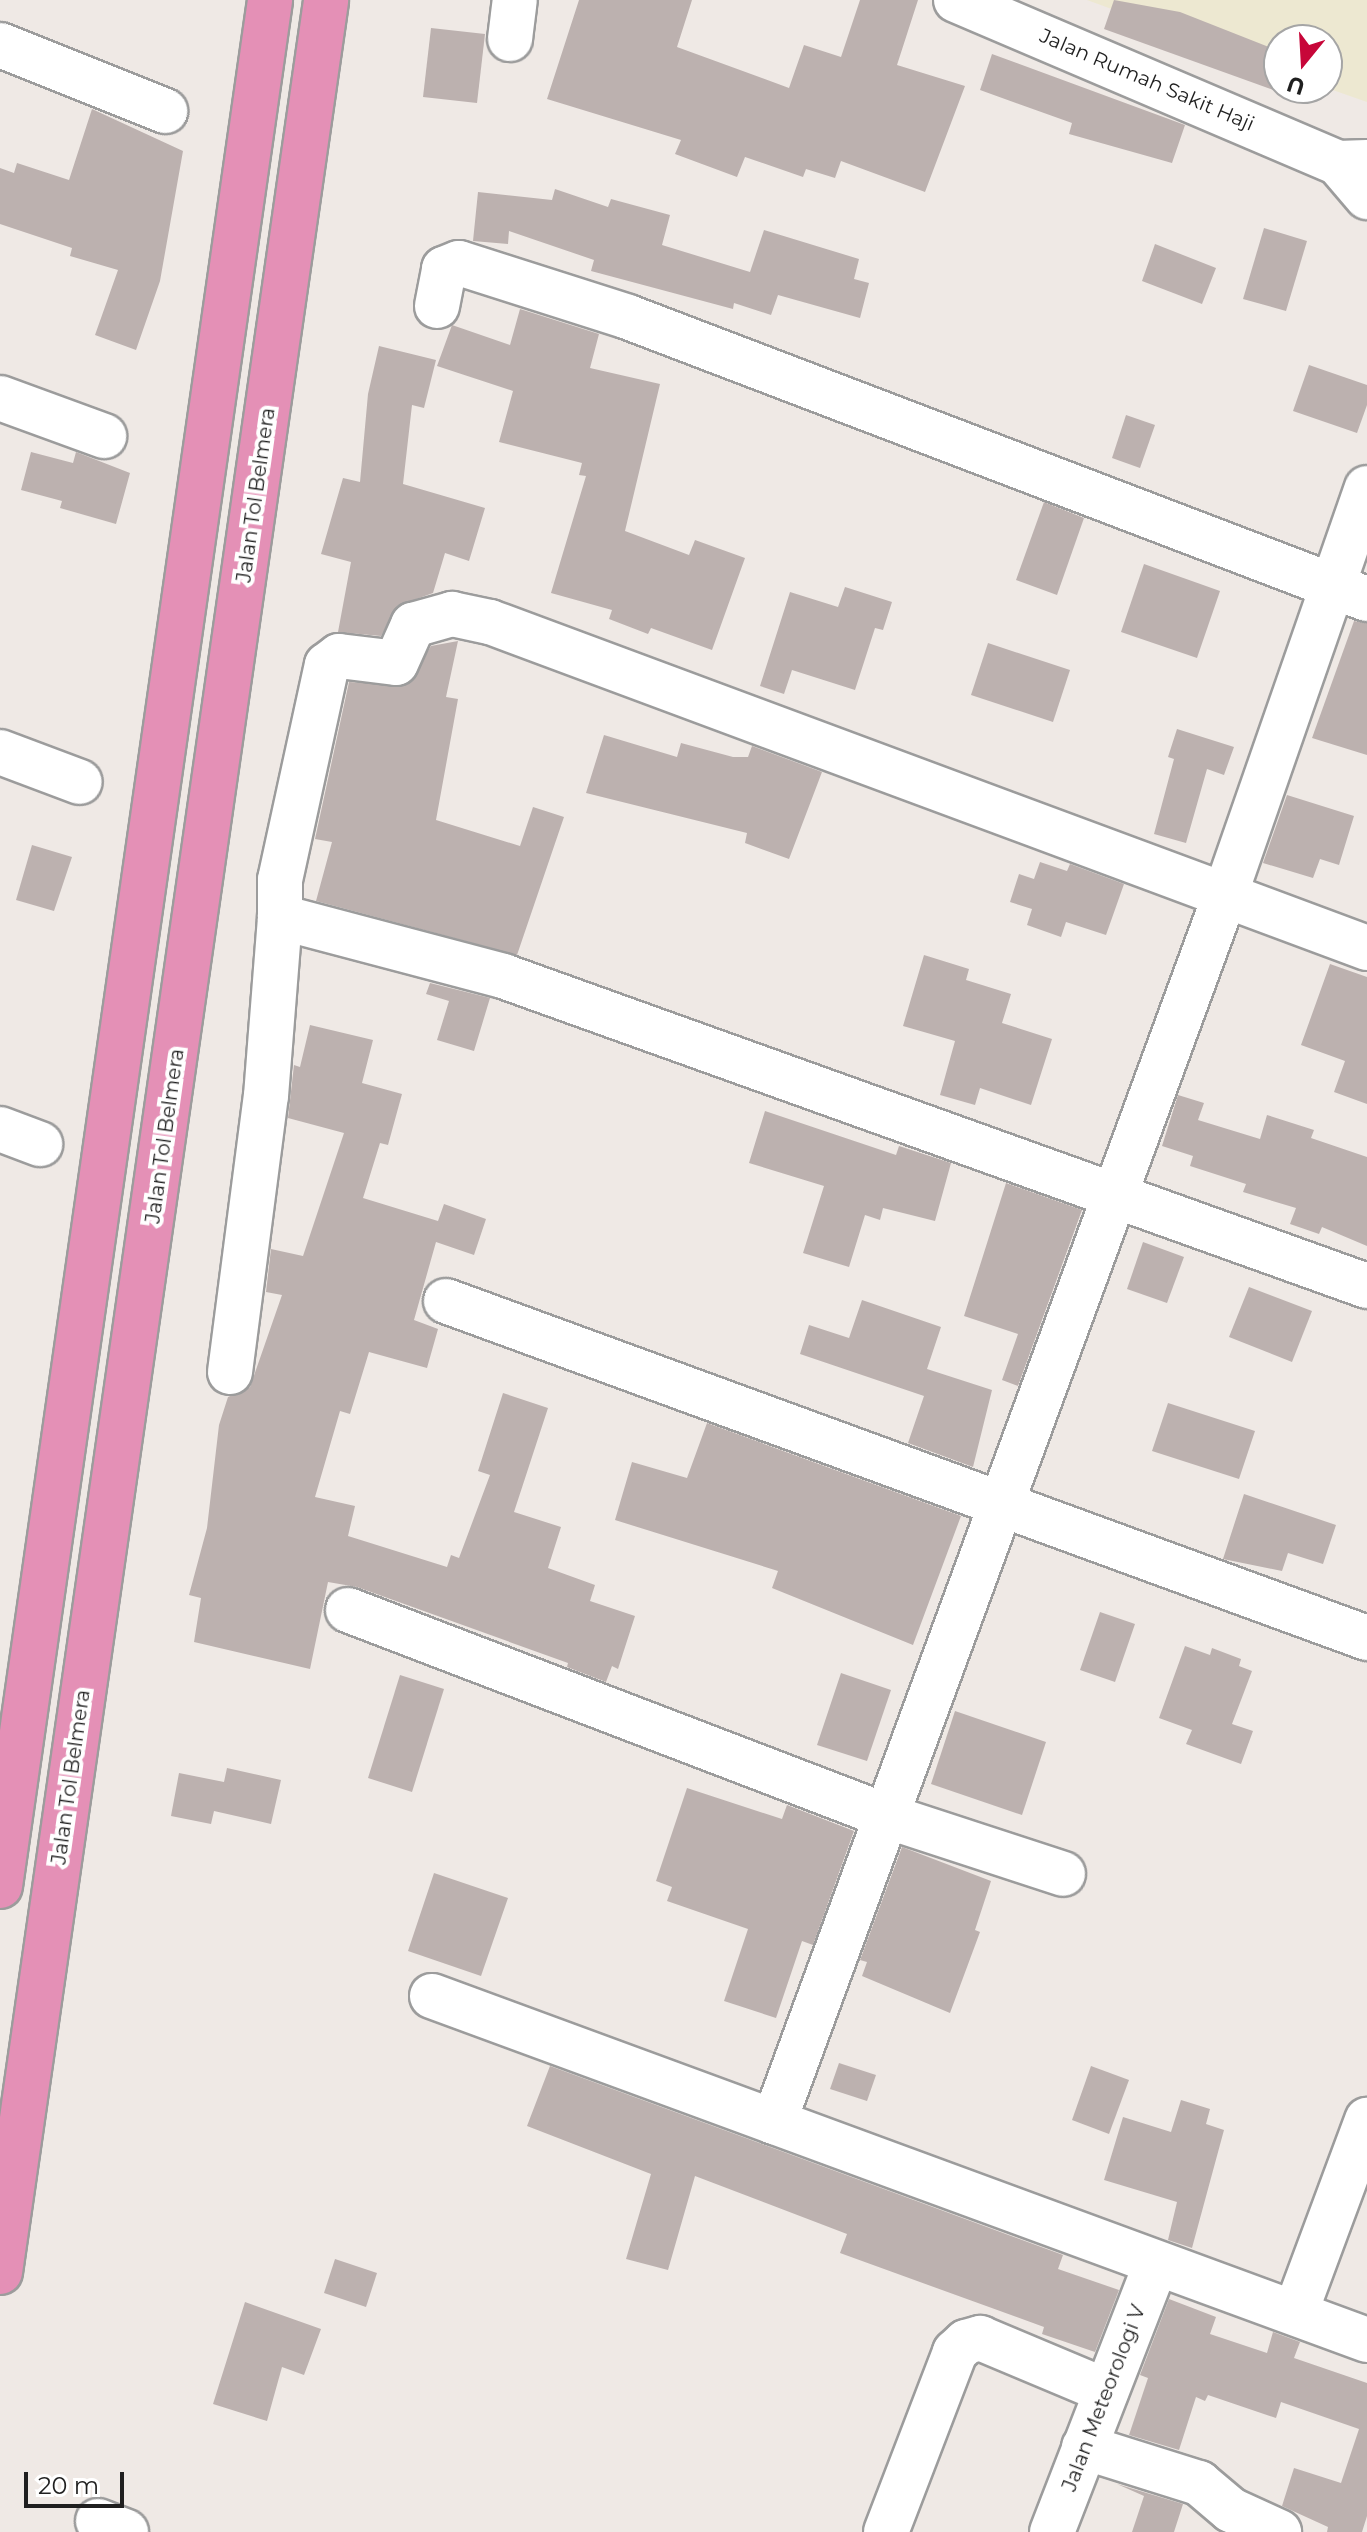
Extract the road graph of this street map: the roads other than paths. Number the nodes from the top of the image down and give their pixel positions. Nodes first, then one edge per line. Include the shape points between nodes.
1 (270, 0) edge
2 (326, 0) edge
3 (956, 0) edge
4 (0, 45) edge
5 (165, 111) dead end
6 (1352, 163) edge
7 (1367, 197) edge
8 (437, 306) dead end
9 (0, 398) edge
10 (104, 436) dead end
11 (1367, 488) edge
12 (1348, 593) edge
13 (0, 752) edge
14 (80, 782) dead end
15 (1224, 898) junction
16 (280, 917) junction
17 (1367, 948) edge
18 (0, 1129) edge
19 (40, 1144) dead end
20 (1115, 1195) junction
21 (1367, 1286) edge
22 (446, 1301) dead end
23 (230, 1372) dead end
24 (1001, 1505) junction
25 (348, 1610) dead end
26 (1367, 1638) edge
27 (889, 1817) junction
28 (1063, 1874) dead end
29 (0, 1886) edge
30 (432, 1996) dead end
31 (1367, 2120) edge
32 (774, 2122) junction
33 (1156, 2264) junction
34 (0, 2272) edge
35 (1296, 2311) junction
36 (1367, 2340) edge
37 (1106, 2391) junction
38 (1084, 2447) junction
39 (886, 2532) edge
40 (1052, 2532) edge
41 (1279, 2532) edge

1 - 29 highway
2 - 34 highway, Jalan Tol Belmera
3 - 6 street, Jalan Rumah Sakit Haji
4 - 5 street
6 - 7 street, Jalan Rumah Sakit Haji
8 - 12 street via 444,269 459,263 628,317
9 - 10 street
11 - 12 street
12 - 15 street
13 - 14 street
15 - 16 street via 504,627 452,614 413,625 396,663 339,656 327,665 280,880
15 - 17 street
15 - 20 street
16 - 20 street via 503,976
16 - 23 street via 266,1096
18 - 19 street
20 - 21 street
20 - 24 street
22 - 24 street
24 - 26 street
24 - 27 street
25 - 27 street
27 - 28 street
27 - 32 street
30 - 32 street
31 - 35 street
32 - 33 street
33 - 35 street
33 - 37 street, Jalan Meteorologi V
35 - 36 street
37 - 38 street, Jalan Meteorologi V
37 - 39 street via 980,2338 966,2342 955,2352
38 - 40 street, Jalan Meteorologi V
38 - 41 street via 1199,2483 1231,2510

